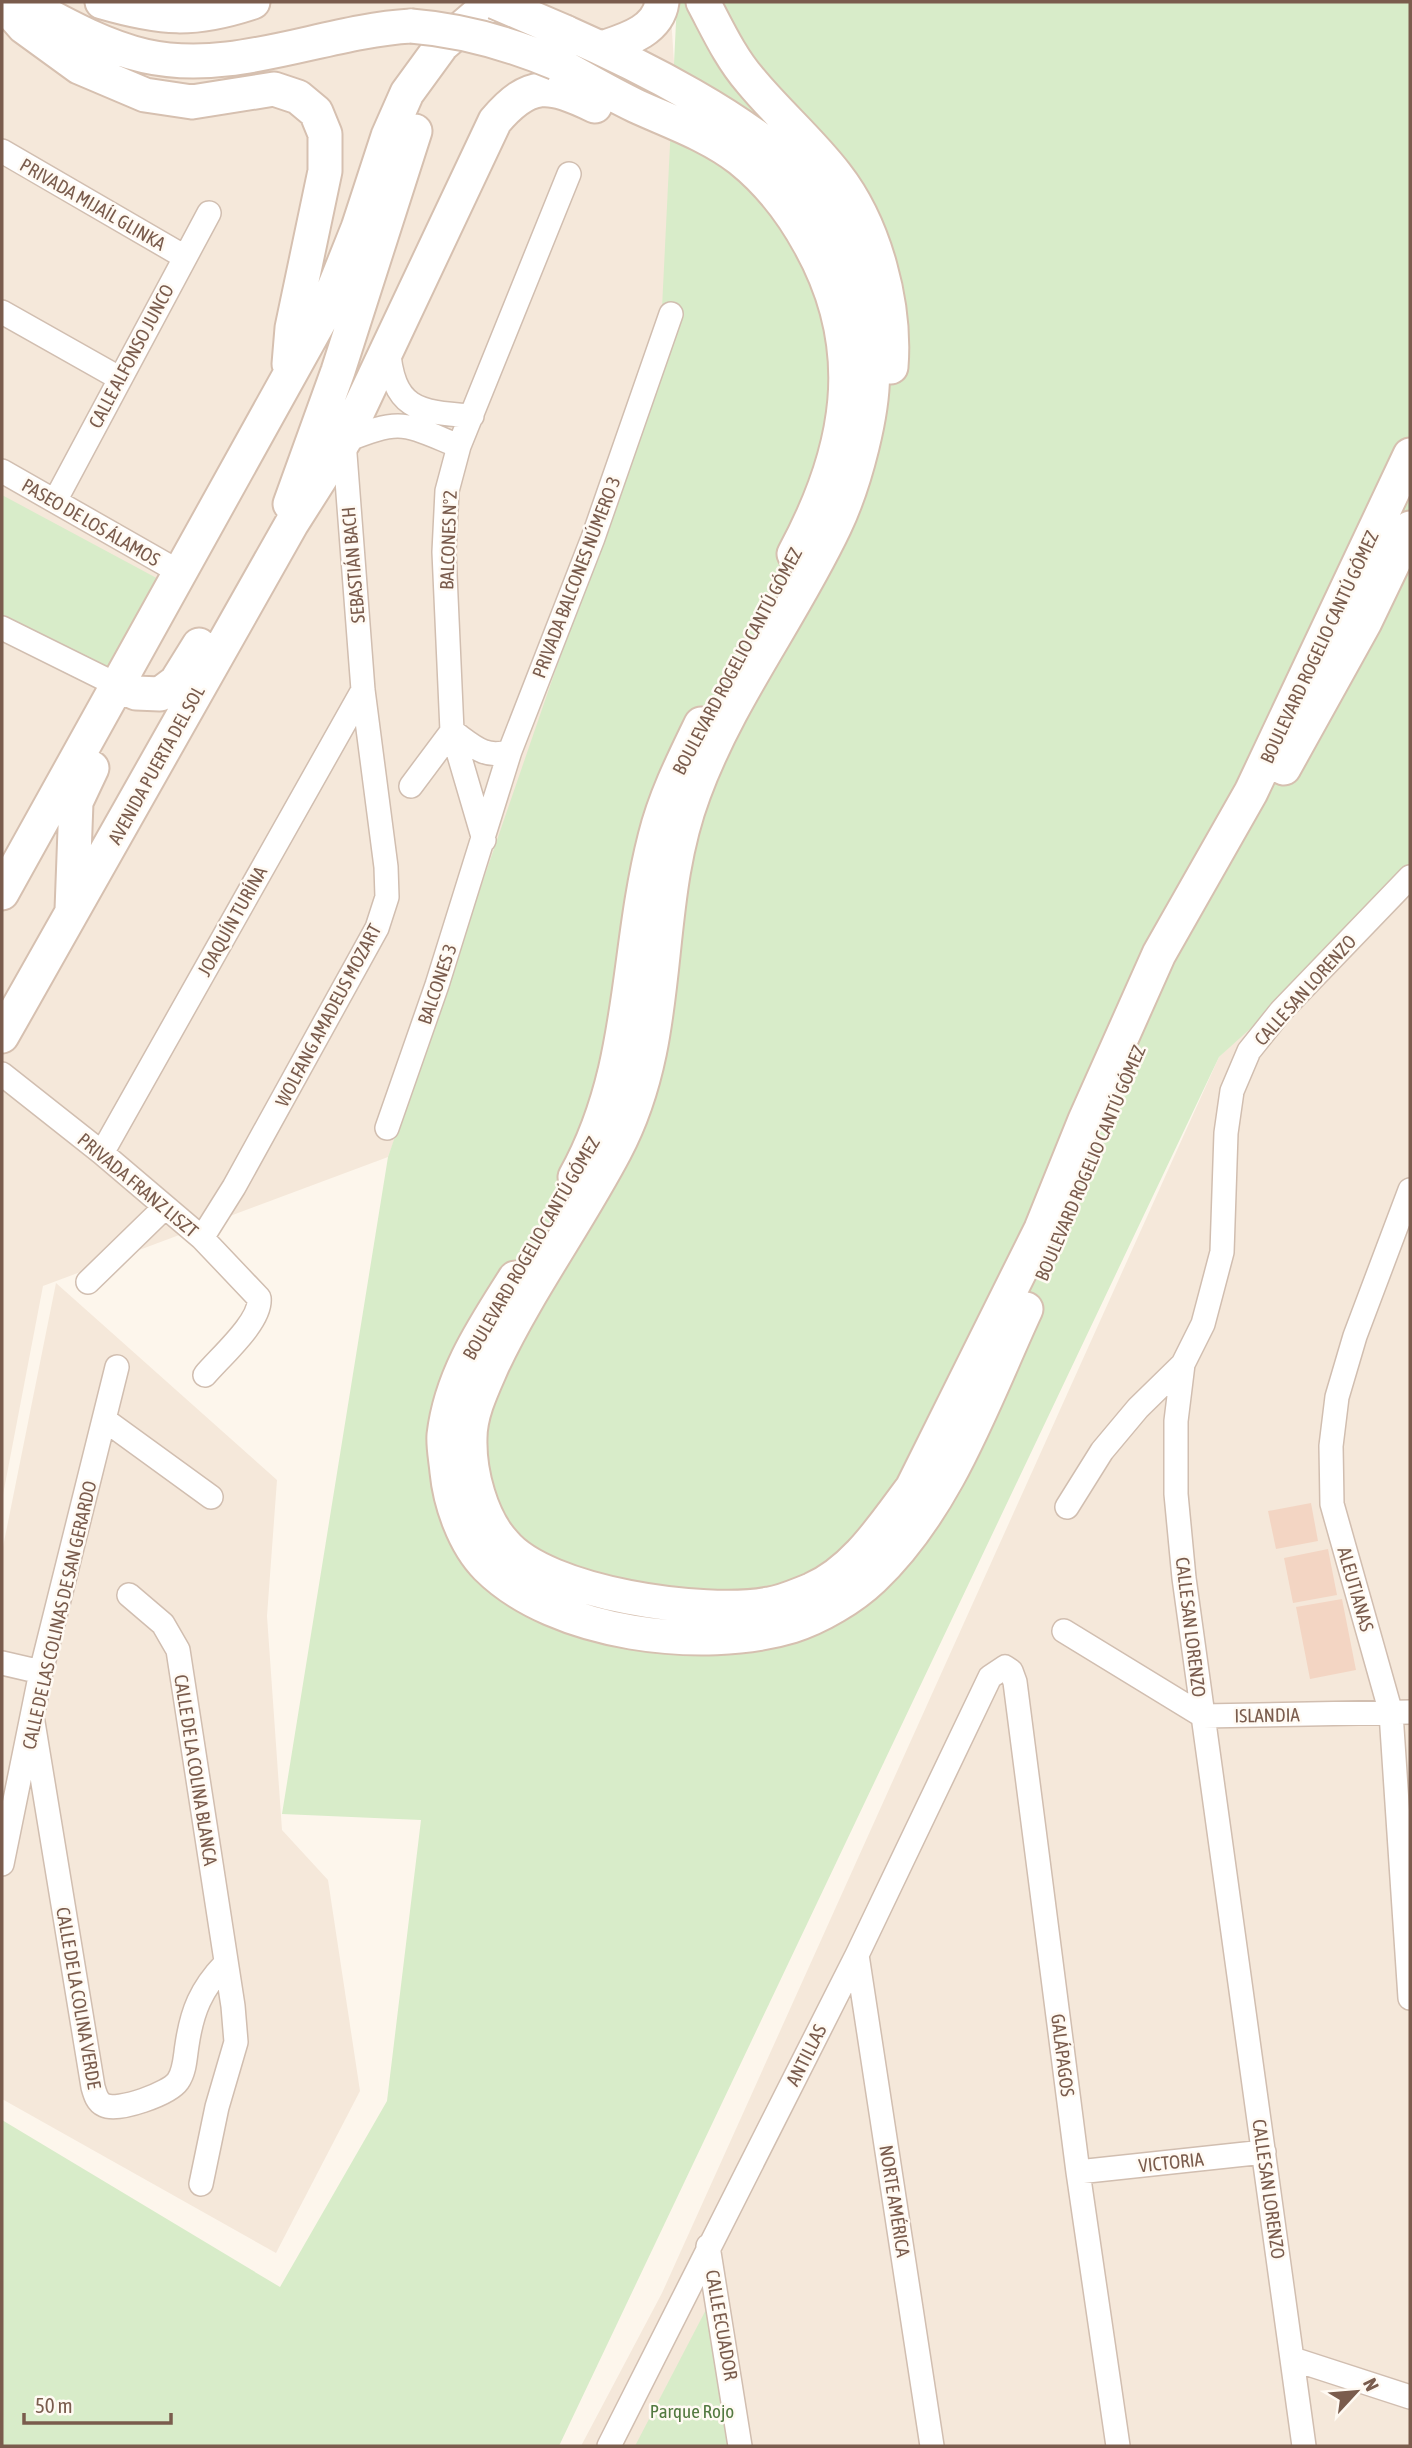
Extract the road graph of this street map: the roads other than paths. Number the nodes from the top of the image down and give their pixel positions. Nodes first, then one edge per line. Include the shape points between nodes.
1 (2, 2) edge
2 (23, 2) edge
3 (102, 2) edge
4 (253, 2) edge
5 (494, 2) edge
6 (515, 2) edge
7 (662, 2) edge
8 (704, 2) edge
9 (602, 48) junction
10 (2, 151) edge
11 (740, 159) junction
12 (569, 174) dead end
13 (209, 213) dead end
14 (183, 256) junction
15 (2, 312) edge
16 (671, 314) dead end
17 (388, 346) junction
18 (288, 374) junction
19 (119, 378) junction
20 (403, 413) junction
21 (472, 416) junction
22 (344, 441) junction
23 (459, 446) junction
24 (1410, 455) edge
25 (2, 471) edge
26 (55, 501) junction
27 (292, 523) junction
28 (837, 523) junction
29 (1410, 528) edge
30 (181, 573) junction
31 (243, 609) junction
32 (2, 628) edge
33 (126, 689) junction
34 (363, 690) junction
35 (452, 731) junction
36 (510, 751) junction
37 (411, 786) dead end
38 (484, 840) junction
39 (26, 848) junction
40 (72, 855) junction
41 (1410, 877) edge
42 (2, 893) edge
43 (72, 912) junction
44 (7, 1021) edge
45 (2, 1074) edge
46 (387, 1128) dead end
47 (102, 1153) junction
48 (1410, 1190) edge
49 (164, 1208) junction
50 (202, 1238) junction
51 (89, 1282) dead end
52 (1183, 1364) junction
53 (117, 1367) dead end
54 (205, 1375) dead end
55 (105, 1420) junction
56 (211, 1497) dead end
57 (1068, 1507) dead end
58 (129, 1595) dead end
59 (1064, 1632) dead end
60 (2, 1664) edge
61 (1005, 1667) joint
62 (41, 1672) junction
63 (1401, 1713) edge
64 (1203, 1716) junction
65 (33, 1721) junction
66 (2, 1864) edge
67 (857, 1955) junction
68 (225, 1964) junction
69 (1410, 1998) edge
70 (1264, 2152) junction
71 (1078, 2172) junction
72 (201, 2184) dead end
73 (708, 2246) junction
74 (1293, 2359) junction
75 (1410, 2397) edge
76 (609, 2446) edge
77 (740, 2446) edge
78 (932, 2446) edge
79 (1118, 2446) edge
80 (1304, 2446) edge

1 - 18 main road via 24,27 79,67 145,95 192,102 274,89 298,97 316,112 325,134 326,171 292,328
2 - 11 main road, BOULEVARD ROGELIO CANTÚ GÓMEZ, bridge via 106,44 173,61 214,60 411,26 491,39 556,63 710,139
3 - 4 main road via 149,15 186,17
5 - 9 main road, BOULEVARD ROGELIO CANTÚ GÓMEZ, bridge
5 - 18 main road via 442,45 407,93 324,313
6 - 27 main road via 451,66 425,106 290,503
7 - 9 main road via 654,21 643,31
8 - 28 main road via 748,78 837,176 869,235 885,286 892,347 888,398 864,491 855,509
9 - 28 main road, BOULEVARD ROGELIO CANTÚ GÓMEZ via 764,142 801,177 827,215 850,264 873,367 870,412
10 - 14 street, PRIVADA MIJAÍL GLINKA
11 - 17 main road, AVENIDA PUERTA DEL SOL via 677,143 561,90 541,88 524,94 495,121
11 - 29 main road, BOULEVARD ROGELIO CANTÚ GÓMEZ via 777,194 824,270 841,322 847,365 839,447 814,517 713,697 670,786 654,838 615,1080 595,1140 473,1343 454,1390 444,1436 449,1492 464,1531 486,1566 516,1591 573,1618 648,1635 727,1637 792,1626 830,1609 872,1579 911,1536 936,1500 1058,1243 1178,963 1364,622
12 - 21 street, BALCONES N°2
13 - 14 street, CALLE ALFONSO JUNCO
14 - 19 street, CALLE ALFONSO JUNCO
15 - 19 street
16 - 36 street, PRIVADA BALCONES NÚMERO 3 via 593,538
17 - 20 street
17 - 22 main road, AVENIDA PUERTA DEL SOL
18 - 30 main road
19 - 26 street, CALLE ALFONSO JUNCO
20 - 21 street
20 - 22 street
20 - 23 street
21 - 23 street, BALCONES N°2
22 - 27 main road, AVENIDA PUERTA DEL SOL
22 - 34 street, SEBASTIÁN BACH
23 - 35 street, BALCONES N°2 via 447,491 444,552
24 - 28 main road, BOULEVARD ROGELIO CANTÚ GÓMEZ via 1251,792 1159,954 1041,1229 912,1488 853,1561 818,1587 772,1604 715,1608 650,1600 534,1569 504,1544 475,1482 470,1437 479,1394 513,1323 617,1148 638,1099 655,1039 675,857 693,795 719,734
25 - 26 street, PASEO DE LOS ÁLAMOS
26 - 30 street, PASEO DE LOS ÁLAMOS
27 - 31 main road, AVENIDA PUERTA DEL SOL
30 - 33 main road via 189,594 187,604
31 - 33 main road via 220,621 201,641 168,689 150,696
31 - 43 main road, AVENIDA PUERTA DEL SOL
32 - 33 street
33 - 39 main road
33 - 40 main road via 74,810
34 - 47 street, JOAQUÍN TURÍNA
34 - 50 street, WOLFANG AMADEUS MOZART via 387,897 377,928
35 - 36 street via 483,753 495,756
35 - 37 street
35 - 38 street, BALCONES N°2
36 - 38 street, PRIVADA BALCONES NÚMERO 3
38 - 46 street, BALCONES 3
39 - 40 main road via 53,843
39 - 42 main road
40 - 43 main road
41 - 52 street, CALLE SAN LORENZO via 1281,1011 1249,1051 1232,1091 1226,1133 1222,1252 1203,1324
43 - 44 main road, AVENIDA PUERTA DEL SOL
45 - 47 street, PRIVADA FRANZ LISZT
47 - 49 street, PRIVADA FRANZ LISZT
48 - 63 street, ALEUTIANAS via 1355,1336 1337,1397 1331,1446 1332,1504
49 - 50 street, PRIVADA FRANZ LISZT
49 - 51 street
50 - 54 street, PRIVADA FRANZ LISZT via 259,1298 260,1308
52 - 57 street via 1102,1451
52 - 64 street, CALLE SAN LORENZO via 1175,1494
53 - 55 street, CALLE DE LAS COLINAS DE SAN GERARDO
55 - 56 street
55 - 62 street, CALLE DE LAS COLINAS DE SAN GERARDO
58 - 68 street, CALLE DE LA COLINA BLANCA via 163,1624 178,1650
59 - 64 street
60 - 62 street
61 - 67 street, ANTILLAS via 990,1677
61 - 71 street, GALÁPAGOS via 1015,1682
62 - 65 street, CALLE DE LAS COLINAS DE SAN GERARDO
63 - 64 street, ISLANDIA
63 - 69 street, ALEUTIANAS
64 - 70 street, CALLE SAN LORENZO
65 - 66 street, CALLE DE LAS COLINAS DE SAN GERARDO
65 - 68 street, CALLE DE LA COLINA VERDE via 93,2087 104,2106 119,2107 169,2092 183,2068 198,1997
67 - 73 street, ANTILLAS
67 - 78 street, NORTE AMÉRICA
68 - 72 street, CALLE DE LA COLINA BLANCA via 236,2042
70 - 71 street, VICTORIA
70 - 74 street, CALLE SAN LORENZO
71 - 79 street, GALÁPAGOS
73 - 76 street, ANTILLAS
73 - 77 street, CALLE ECUADOR
74 - 75 street
74 - 80 street, CALLE SAN LORENZO

